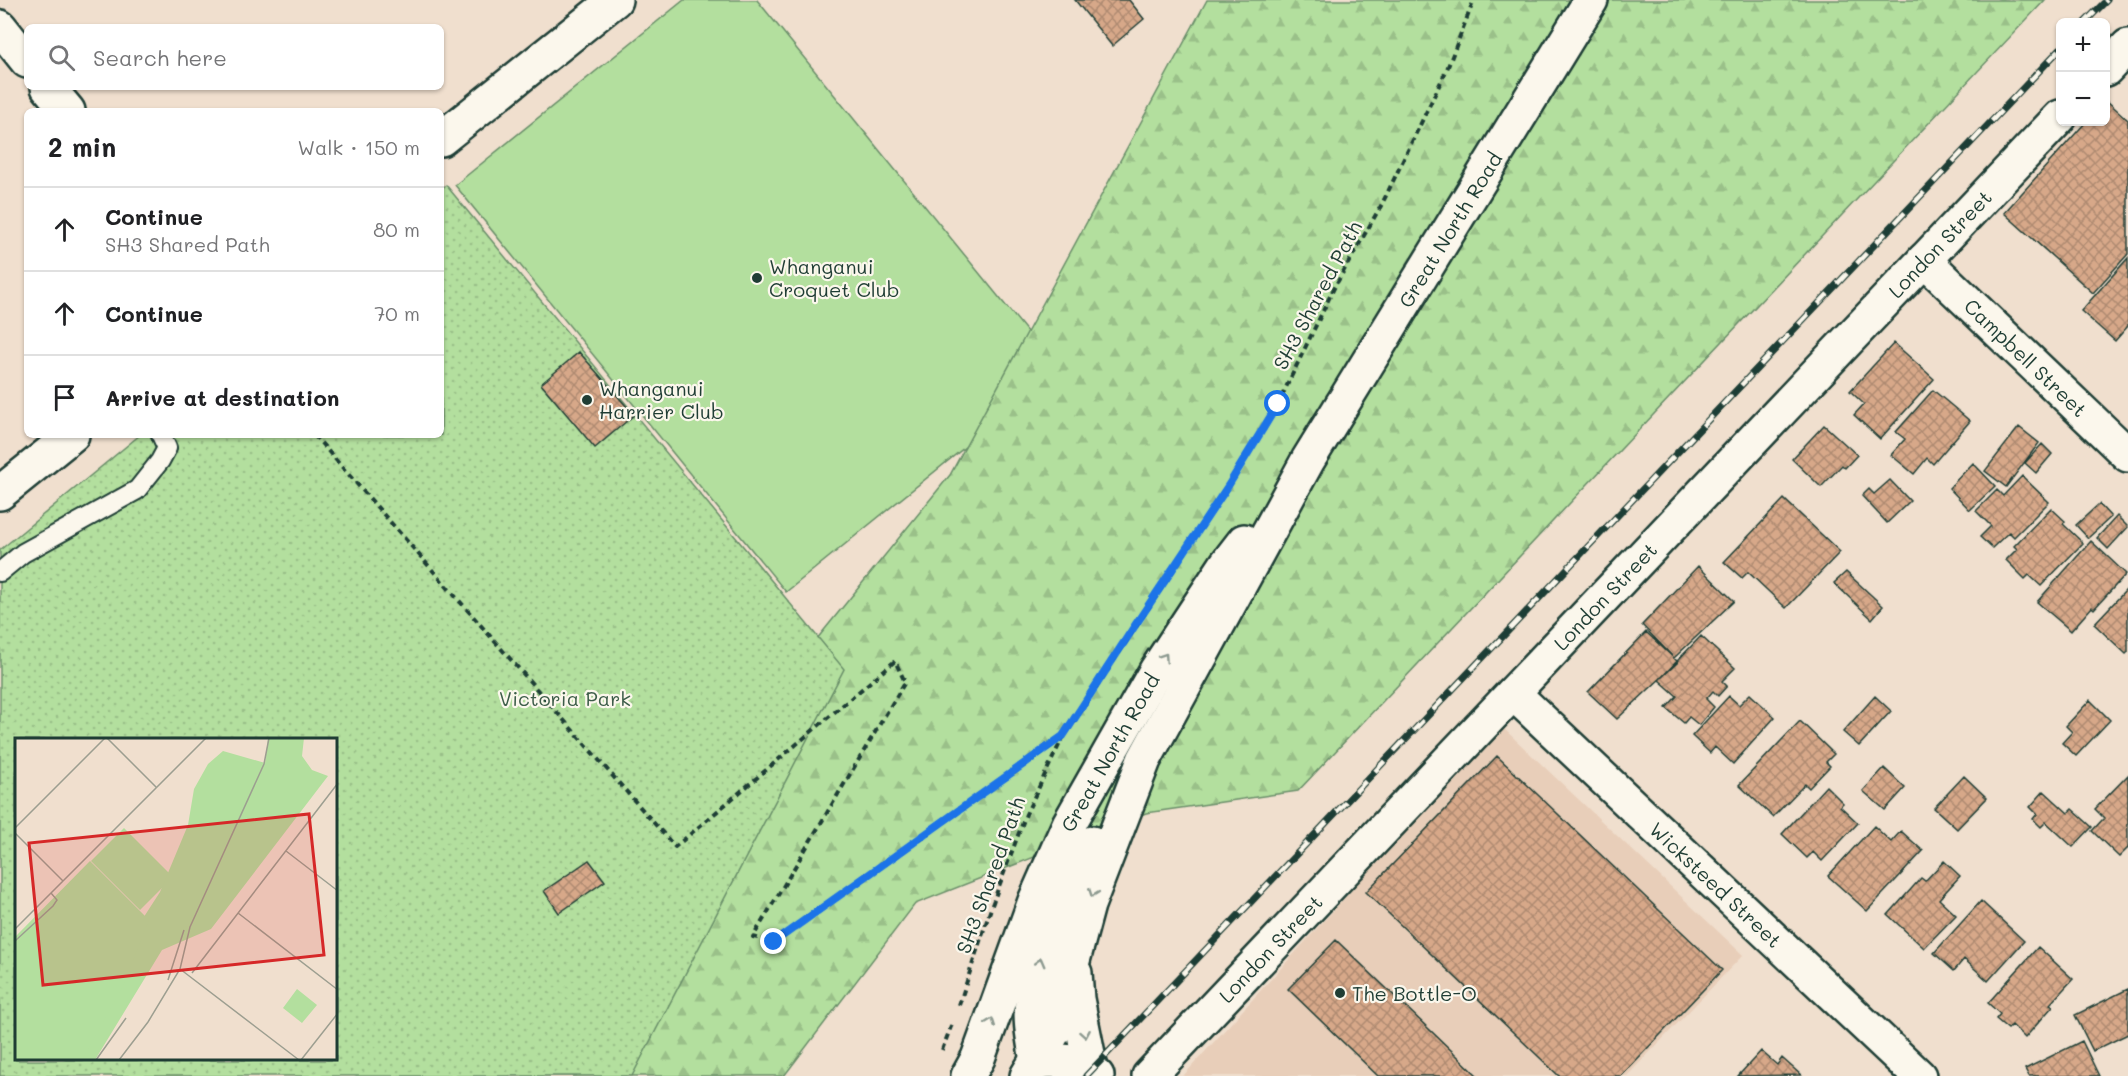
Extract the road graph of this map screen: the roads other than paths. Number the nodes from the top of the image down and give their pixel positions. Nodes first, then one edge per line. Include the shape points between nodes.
1 (615, 0) edge
2 (1591, 0) edge
3 (0, 27) edge
4 (2128, 46) edge
5 (24, 57) edge
6 (2110, 65) edge
7 (50, 90) edge
8 (66, 108) edge
9 (2056, 122) edge
10 (444, 137) edge
11 (1923, 260) junction
12 (68, 438) edge
13 (162, 438) edge
14 (2128, 455) edge
15 (1308, 460) junction
16 (0, 493) edge
17 (0, 572) edge
18 (1513, 693) junction
19 (1144, 760) junction
20 (1074, 956) junction
21 (1036, 1071) edge
22 (1094, 1073) edge
23 (968, 1076) edge
24 (1149, 1076) edge
25 (1919, 1076) edge

1 - 10 main road
2 - 15 main road, Great North Road
3 - 5 main road
4 - 6 main road
7 - 8 main road
9 - 11 main road, London Street
11 - 14 main road, Campbell Street
11 - 18 main road, London Street
12 - 16 main road
13 - 17 lane via 167,448 136,490 23,553
15 - 19 main road, Great North Road
23 -> 15 main road, Great North Road via 1035,901 1070,824 1157,669 1227,562
18 - 24 main road, London Street
18 - 25 main road, Wicksteed Street
19 -> 20 main road, Great North Road via 1088,905
21 -> 19 main road via 1031,1004 1045,945 1083,858
20 - 21 main road, Great North Road via 1054,1031
20 -> 22 main road via 1077,999
21 - 22 main road via 1069,1062

